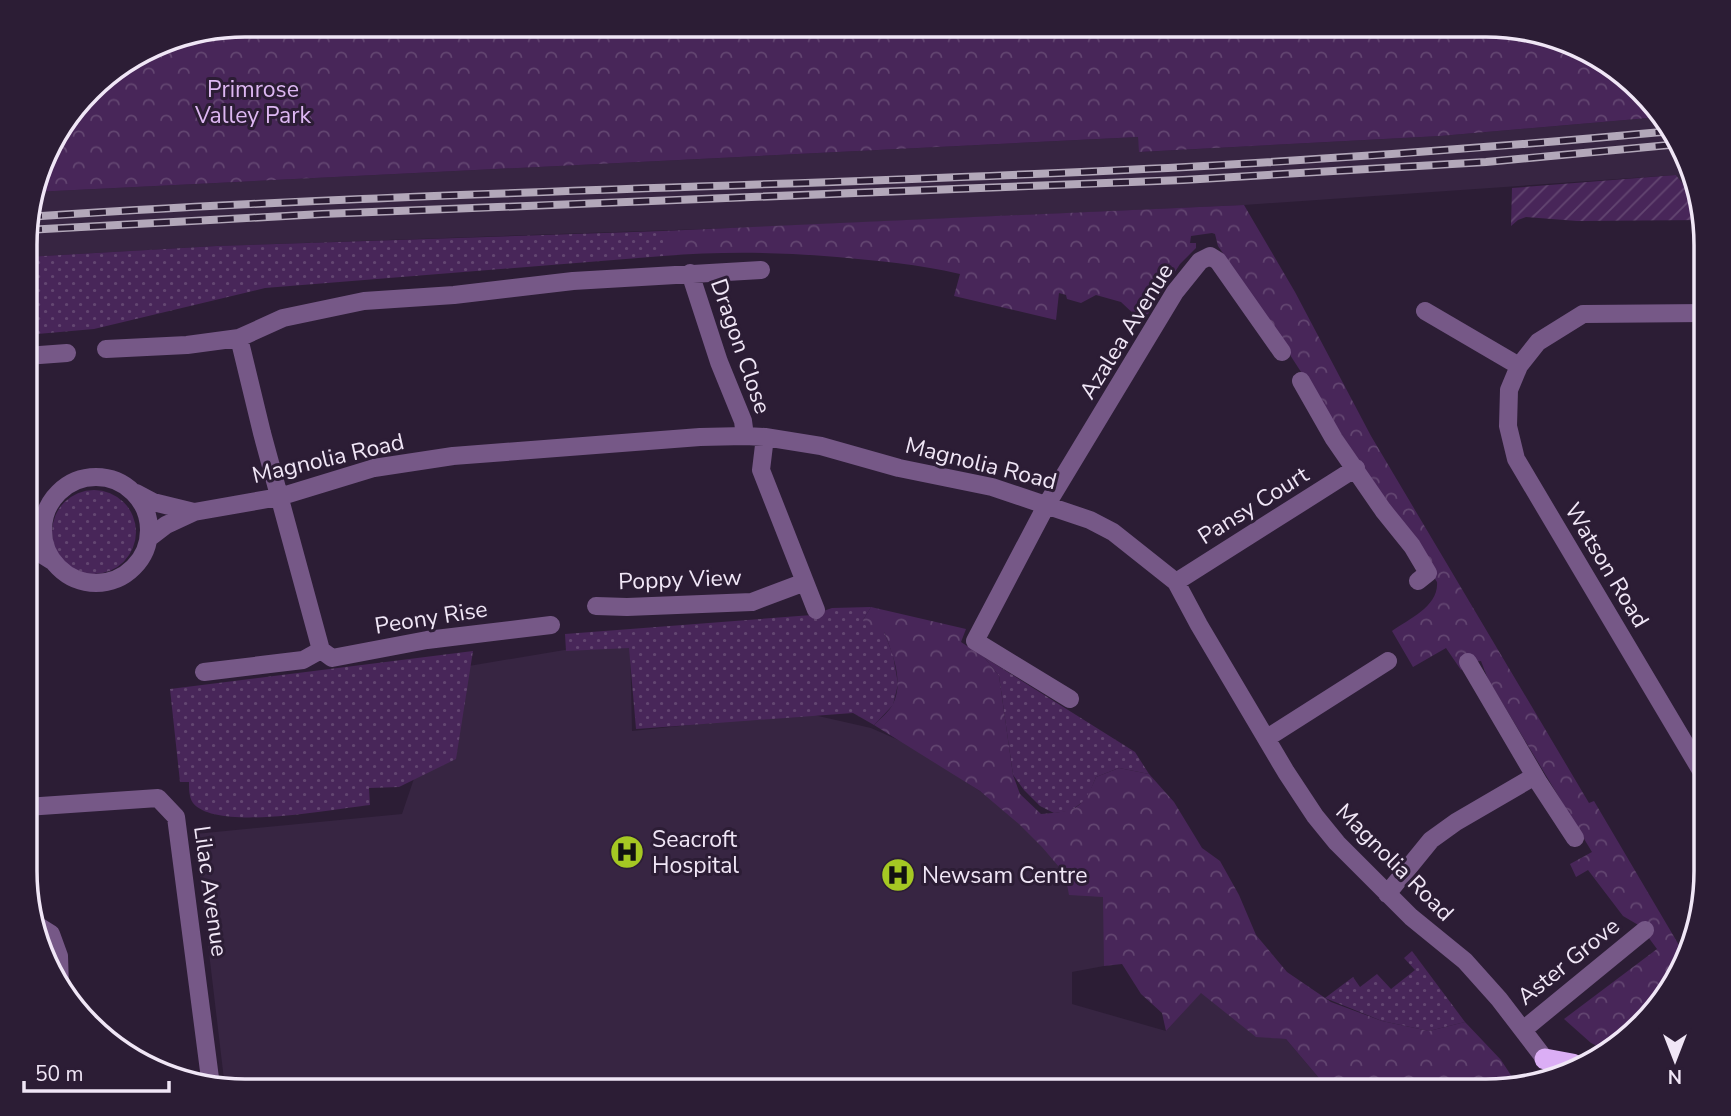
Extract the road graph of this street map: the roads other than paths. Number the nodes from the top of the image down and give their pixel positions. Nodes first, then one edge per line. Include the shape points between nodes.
1 (761, 270) dead end
2 (690, 273) junction
3 (1425, 311) dead end
4 (1694, 313) edge
5 (239, 338) junction
6 (106, 349) dead end
7 (67, 352) dead end
8 (1282, 352) dead end
9 (37, 355) edge
10 (1519, 366) junction
11 (1301, 381) dead end
12 (745, 436) junction
13 (765, 437) junction
14 (1356, 468) junction
15 (132, 491) junction
16 (279, 497) junction
17 (1047, 504) junction
18 (47, 512) junction
19 (194, 512) junction
20 (37, 520) edge
21 (149, 538) junction
22 (37, 552) edge
23 (54, 562) junction
24 (1418, 581) dead end
25 (805, 582) junction
26 (1176, 582) junction
27 (596, 606) dead end
28 (816, 610) dead end
29 (551, 625) dead end
30 (321, 650) junction
31 (1388, 661) dead end
32 (1468, 662) dead end
33 (204, 672) dead end
34 (1069, 699) dead end
35 (1267, 738) junction
36 (1694, 759) edge
37 (1535, 776) junction
38 (37, 806) edge
39 (1575, 838) dead end
40 (1387, 894) junction
41 (1645, 930) dead end
42 (46, 931) edge
43 (59, 965) edge
44 (1522, 1030) junction
45 (1547, 1068) edge
46 (210, 1075) edge

1 - 2 street, Dragon Close
2 - 5 street, Dragon Close via 364,301 283,318
2 - 12 street, Dragon Close
3 - 10 street
4 - 10 street via 1583,314 1538,342
5 - 6 street, Dragon Close
5 - 16 street
7 - 9 street
8 - 17 street, Azalea Avenue via 1209,251 1175,292
10 - 36 street, Watson Road via 1509,390 1508,426 1516,459
11 - 14 street
12 - 13 street, Magnolia Road
12 - 16 street, Magnolia Road via 453,456 374,468
13 - 17 street, Magnolia Road via 821,446
13 - 25 street via 761,470
14 - 24 street via 1428,573
14 - 26 street, Pansy Court
15 - 18 street, Magnolia Road via 101,477 84,478 55,496
15 - 19 street, Magnolia Road via 153,502
15 - 21 street via 149,521
16 - 19 street, Magnolia Road
16 - 30 street
17 - 26 street, Magnolia Road via 1113,532
17 - 34 street, Azalea Avenue via 975,641
18 - 20 street, Magnolia Road
18 - 23 street via 44,538
19 - 21 street, Magnolia Road
21 - 23 street via 133,569 118,579 83,582
22 - 23 street
25 - 27 street, Poppy View via 752,602
25 - 28 street
26 - 35 street, Magnolia Road
29 - 30 street, Peony Rise via 427,640 332,658
30 - 33 street, Peony Rise via 303,660
31 - 35 street
32 - 37 street
35 - 40 street, Magnolia Road via 1315,816
37 - 39 street
37 - 40 street via 1431,840
38 - 46 street, Lilac Avenue via 158,798 176,817
40 - 44 street, Magnolia Road via 1465,961
41 - 44 street, Aster Grove
42 - 43 street
44 - 45 street, Magnolia Road

